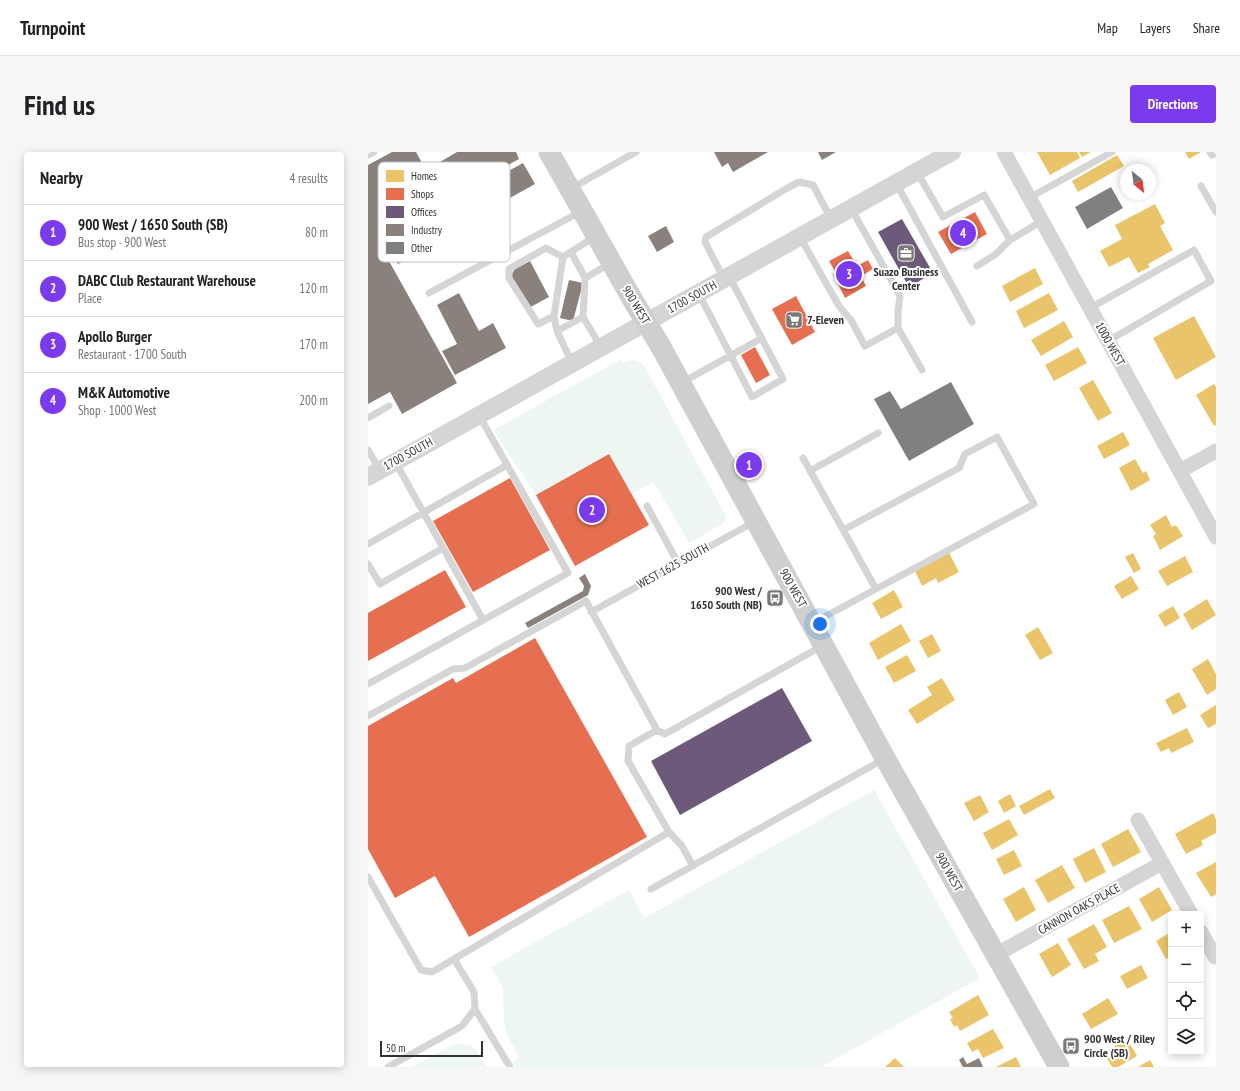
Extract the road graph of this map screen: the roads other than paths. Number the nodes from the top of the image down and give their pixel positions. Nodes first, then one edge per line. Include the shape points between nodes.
1 (374, 152) edge
2 (549, 152) edge
3 (636, 152) edge
4 (952, 152) edge
5 (1004, 152) edge
6 (1112, 152) edge
7 (1210, 152) edge
8 (1216, 153) edge
9 (368, 155) edge
10 (917, 172) junction
11 (896, 183) junction
12 (1201, 186) dead end
13 (570, 189) junction
14 (1029, 198) junction
15 (851, 208) junction
16 (582, 211) junction
17 (1216, 212) edge
18 (832, 219) junction
19 (1042, 221) junction
20 (596, 236) junction
21 (800, 236) junction
22 (1010, 240) junction
23 (510, 250) edge
24 (571, 252) junction
25 (563, 257) junction
26 (488, 262) edge
27 (611, 263) junction
28 (977, 266) dead end
29 (726, 277) junction
30 (585, 278) junction
31 (698, 293) junction
32 (429, 294) dead end
33 (1090, 308) junction
34 (554, 316) junction
35 (583, 317) junction
36 (646, 322) junction
37 (972, 322) dead end
38 (898, 328) junction
39 (557, 331) junction
40 (762, 338) junction
41 (1108, 341) junction
42 (601, 347) junction
43 (730, 356) junction
44 (572, 363) junction
45 (922, 370) dead end
46 (681, 383) junction
47 (389, 406) dead end
48 (479, 415) junction
49 (368, 418) edge
50 (878, 433) dead end
51 (368, 450) edge
52 (1216, 451) edge
53 (803, 458) dead end
54 (507, 465) junction
55 (381, 469) edge
56 (810, 470) junction
57 (1180, 471) junction
58 (647, 506) dead end
59 (423, 513) junction
60 (756, 521) junction
61 (843, 530) junction
62 (1216, 537) edge
63 (368, 544) edge
64 (443, 548) junction
65 (678, 563) junction
66 (368, 564) edge
67 (876, 589) junction
68 (591, 612) junction
69 (483, 620) junction
70 (812, 624) junction
71 (824, 645) junction
72 (368, 684) edge
73 (368, 716) edge
74 (657, 730) junction
75 (886, 758) junction
76 (1138, 820) dead end
77 (669, 832) junction
78 (1162, 863) junction
79 (693, 866) junction
80 (368, 877) edge
81 (651, 889) dead end
82 (1189, 911) edge
83 (1204, 937) edge
84 (995, 955) junction
85 (1215, 957) dead end
86 (454, 959) junction
87 (476, 1009) junction
88 (388, 1067) edge
89 (510, 1067) edge
90 (1059, 1067) edge

1 - 9 lane
2 - 13 main road, 900 WEST
3 - 13 lane
4 - 10 street, 1700 SOUTH
5 - 14 street, 1000 WEST
6 - 14 lane
7 - 8 lane via 1212,155
10 - 11 street, 1700 SOUTH
10 - 22 lane via 943,218 984,195
11 - 15 street, 1700 SOUTH
11 - 37 lane
12 - 17 lane
13 - 16 main road, 900 WEST
14 - 19 street, 1000 WEST
15 - 18 street, 1700 SOUTH
15 - 38 lane via 900,296
16 - 20 main road, 900 WEST
16 - 23 lane
18 - 21 street, 1700 SOUTH
18 - 29 lane via 812,185 799,182 789,187 706,237 705,242
19 - 22 lane
19 - 33 street, 1000 WEST
20 - 24 lane
20 - 27 main road, 900 WEST
21 - 29 street, 1700 SOUTH
21 - 38 lane via 839,306 852,320 865,346
22 - 28 lane via 996,254
24 - 25 lane
24 - 30 lane
25 - 34 lane
25 - 34 lane via 546,248 509,269 509,278 538,324
26 - 32 lane
27 - 30 lane
27 - 36 main road, 900 WEST
29 - 31 street, 1700 SOUTH
29 - 40 lane
30 - 35 lane
31 - 36 street, 1700 SOUTH
31 - 43 lane
33 - 41 street, 1000 WEST
33 - 41 lane via 1194,250 1211,281
34 - 39 lane
35 - 39 lane
35 - 42 lane
36 - 42 street, 1700 SOUTH
36 - 46 main road, 900 WEST
38 - 45 lane
39 - 44 lane
40 - 43 lane
40 - 43 lane via 783,380 752,398
41 - 57 street, 1000 WEST
42 - 44 street, 1700 SOUTH
43 - 46 lane
44 - 48 street, 1700 SOUTH
46 - 60 main road, 900 WEST
47 - 49 lane
48 - 54 lane
48 - 55 street, 1700 SOUTH
50 - 56 lane
51 - 55 lane
52 - 57 street
53 - 56 lane
54 - 59 lane
54 - 69 lane via 568,573
55 - 59 lane
56 - 61 lane
57 - 62 street, 1000 WEST
58 - 65 lane
59 - 63 lane
59 - 64 lane
60 - 65 lane, WEST 1625 SOUTH
60 - 70 main road, 900 WEST
61 - 67 lane
61 - 67 lane via 959,468 965,454 997,437 1034,504
64 - 66 lane via 380,584
64 - 69 lane
65 - 68 lane, WEST 1625 SOUTH
67 - 70 lane
68 - 73 lane via 586,601 465,668 453,669
68 - 74 lane
69 - 72 lane
70 - 71 main road, 900 WEST
71 - 74 lane via 665,734
71 - 75 main road, 900 WEST
74 - 77 lane via 629,746 628,761
75 - 79 lane
75 - 84 main road, 900 WEST
76 - 78 street
77 - 79 lane via 682,846
77 - 86 lane
78 - 82 street
78 - 84 street, CANNON OAKS PLACE
79 - 81 lane
80 - 86 lane via 421,970 432,972
83 - 85 street
84 - 90 main road, 900 WEST
86 - 87 lane via 474,992
87 - 88 lane via 462,1026
87 - 89 lane

